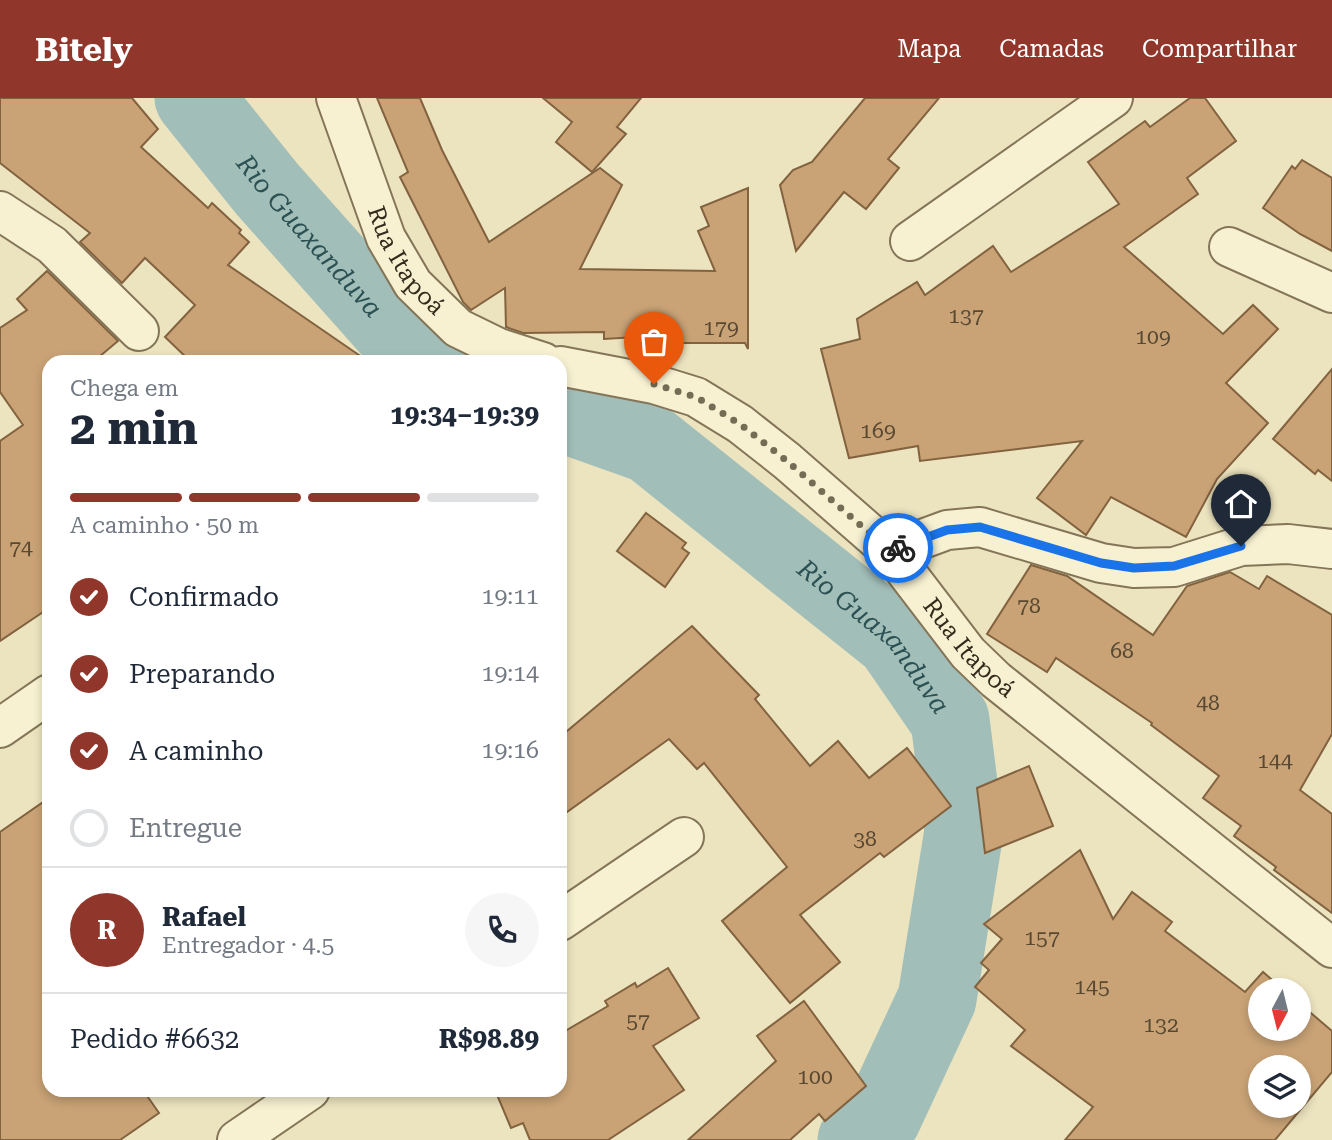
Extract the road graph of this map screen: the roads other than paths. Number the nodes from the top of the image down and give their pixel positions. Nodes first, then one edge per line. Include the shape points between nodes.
1 (335, 98) edge
2 (1113, 98) edge
3 (0, 211) edge
4 (910, 241) dead end
5 (1229, 247) dead end
6 (1332, 293) edge
7 (138, 331) dead end
8 (521, 355) edge
9 (567, 367) edge
10 (1332, 550) edge
11 (890, 551) junction
12 (42, 699) edge
13 (0, 728) edge
14 (684, 837) dead end
15 (567, 916) edge
16 (1332, 948) edge
17 (300, 1097) edge
18 (237, 1140) edge

1 - 8 street, Rua Itapoá via 386,238 413,284 458,328
2 - 4 street
3 - 7 street via 52,245
5 - 6 street
9 - 11 street, Rua Itapoá via 696,397 787,461
10 - 11 street via 1288,544 1241,546 1174,566 1134,568 1101,563 980,527 947,530
11 - 16 street, Rua Itapoá via 968,653 996,680
12 - 13 street
14 - 15 street
17 - 18 street

